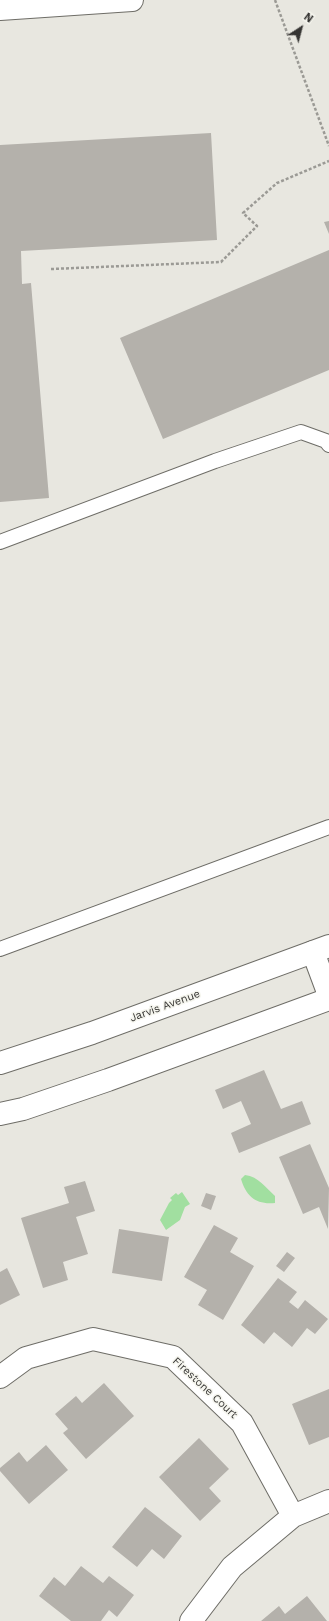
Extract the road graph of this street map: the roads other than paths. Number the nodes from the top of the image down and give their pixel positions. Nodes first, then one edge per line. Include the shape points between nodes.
1 (132, 0) edge
2 (0, 9) edge
3 (329, 445) edge
4 (0, 542) edge
5 (329, 827) edge
6 (0, 949) edge
7 (321, 949) edge
8 (329, 995) edge
9 (329, 999) edge
10 (0, 1063) edge
11 (0, 1114) edge
12 (0, 1377) edge
13 (329, 1501) edge
14 (293, 1516) junction
15 (191, 1621) edge

1 - 2 street
3 - 4 lane via 326,441 301,432 215,461
5 - 6 lane
7 - 8 street
7 - 10 street, Jarvis Avenue via 92,1033
9 - 11 street via 108,1080 23,1109
12 - 14 street, Firestone Court via 26,1358 93,1339 173,1357 242,1423
13 - 14 street
14 - 15 street via 232,1567

